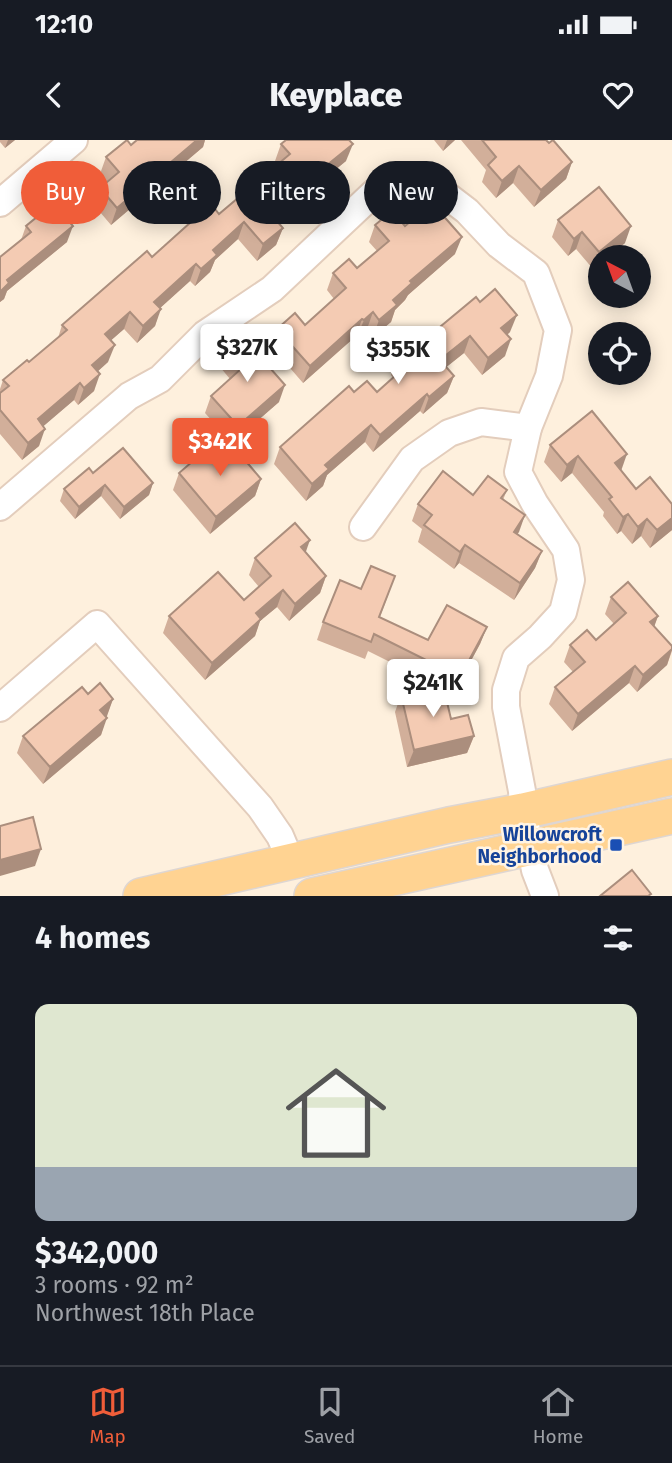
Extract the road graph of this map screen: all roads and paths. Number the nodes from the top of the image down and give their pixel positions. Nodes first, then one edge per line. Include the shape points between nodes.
1 (74, 140) edge
2 (0, 203) edge
3 (528, 428) junction
4 (0, 507) edge
5 (363, 527) dead end
6 (0, 708) edge
7 (672, 777) edge
8 (523, 811) junction
9 (672, 816) edge
10 (531, 846) junction
11 (291, 862) junction
12 (141, 896) edge
13 (312, 896) edge
14 (545, 896) edge

1 - 2 street
3 - 4 street via 549,376 558,330 536,273 433,186 406,178 375,192 272,289 205,334 160,379 129,396
3 - 5 street via 481,422 449,433 412,459
3 - 8 street via 518,472 566,550 571,580 563,612 516,657 506,690
6 - 11 street via 97,624 260,807
7 - 8 main road
8 - 10 street
8 - 11 main road
9 - 10 main road
10 - 13 main road
10 - 14 street
11 - 12 main road

